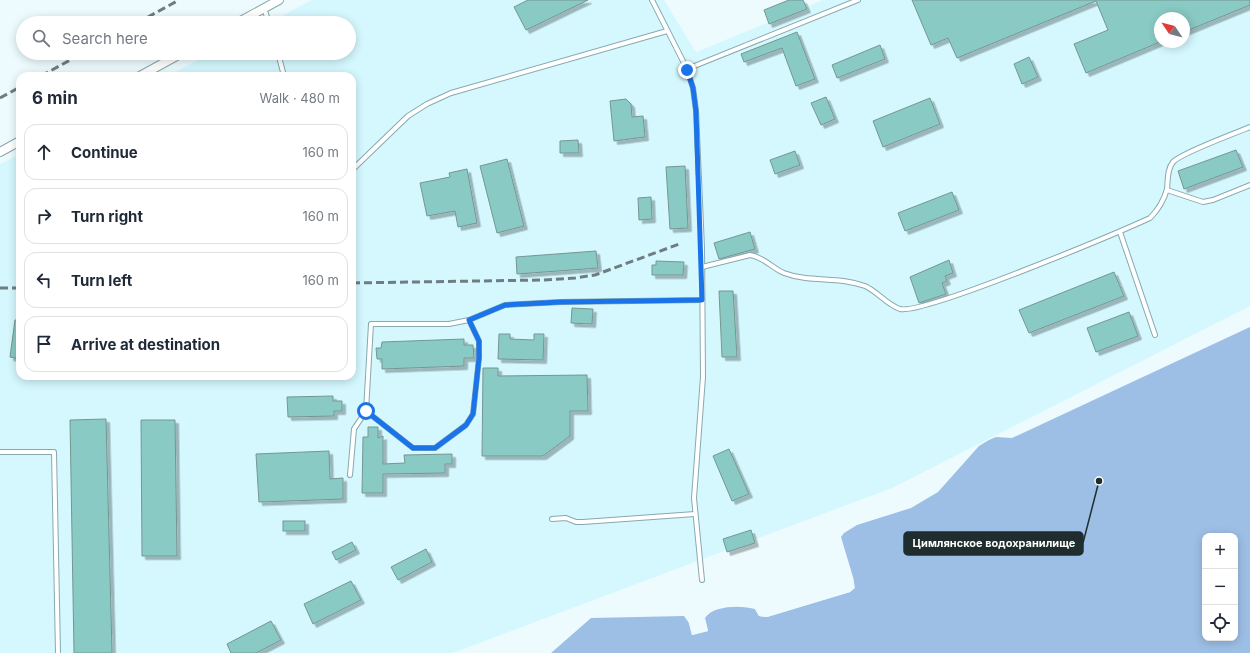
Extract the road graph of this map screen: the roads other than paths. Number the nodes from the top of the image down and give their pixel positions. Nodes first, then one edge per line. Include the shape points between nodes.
1 (279, 0) edge
2 (652, 0) edge
3 (858, 0) edge
4 (264, 8) junction
5 (250, 16) edge
6 (267, 16) edge
7 (667, 30) junction
8 (169, 60) edge
9 (280, 60) edge
10 (687, 70) junction
11 (147, 72) edge
12 (283, 72) edge
13 (1250, 127) edge
14 (16, 143) edge
15 (0, 152) edge
16 (356, 166) edge
17 (1250, 185) edge
18 (1166, 190) junction
19 (1120, 232) junction
20 (702, 267) junction
21 (702, 300) junction
22 (469, 320) junction
23 (1155, 334) dead end
24 (366, 411) junction
25 (0, 452) edge
26 (350, 474) dead end
27 (695, 514) junction
28 (552, 519) dead end
29 (702, 580) dead end
30 (58, 653) edge

1 - 4 street
2 - 7 lane
3 - 10 lane
4 - 5 street
4 - 6 lane
7 - 10 lane
7 - 16 lane via 451,93 408,116
8 - 11 street
9 - 12 lane
10 - 20 lane via 693,88 696,111
13 - 18 lane via 1174,162 1168,173
14 - 15 street
17 - 18 lane via 1203,202
18 - 19 lane via 1158,210 1150,218
19 - 20 lane via 998,279 910,309 896,306 864,286 833,280 810,280 785,273 765,262 762,257 750,255
19 - 23 lane
20 - 21 lane
21 - 22 lane via 505,305
21 - 27 lane via 703,377 694,480
22 - 24 lane via 449,324 370,324
22 - 24 lane via 479,341 479,358 473,414 466,425 435,448 413,448
24 - 26 lane via 354,429
25 - 30 lane via 54,452
27 - 28 lane via 583,522 566,518
27 - 29 lane

